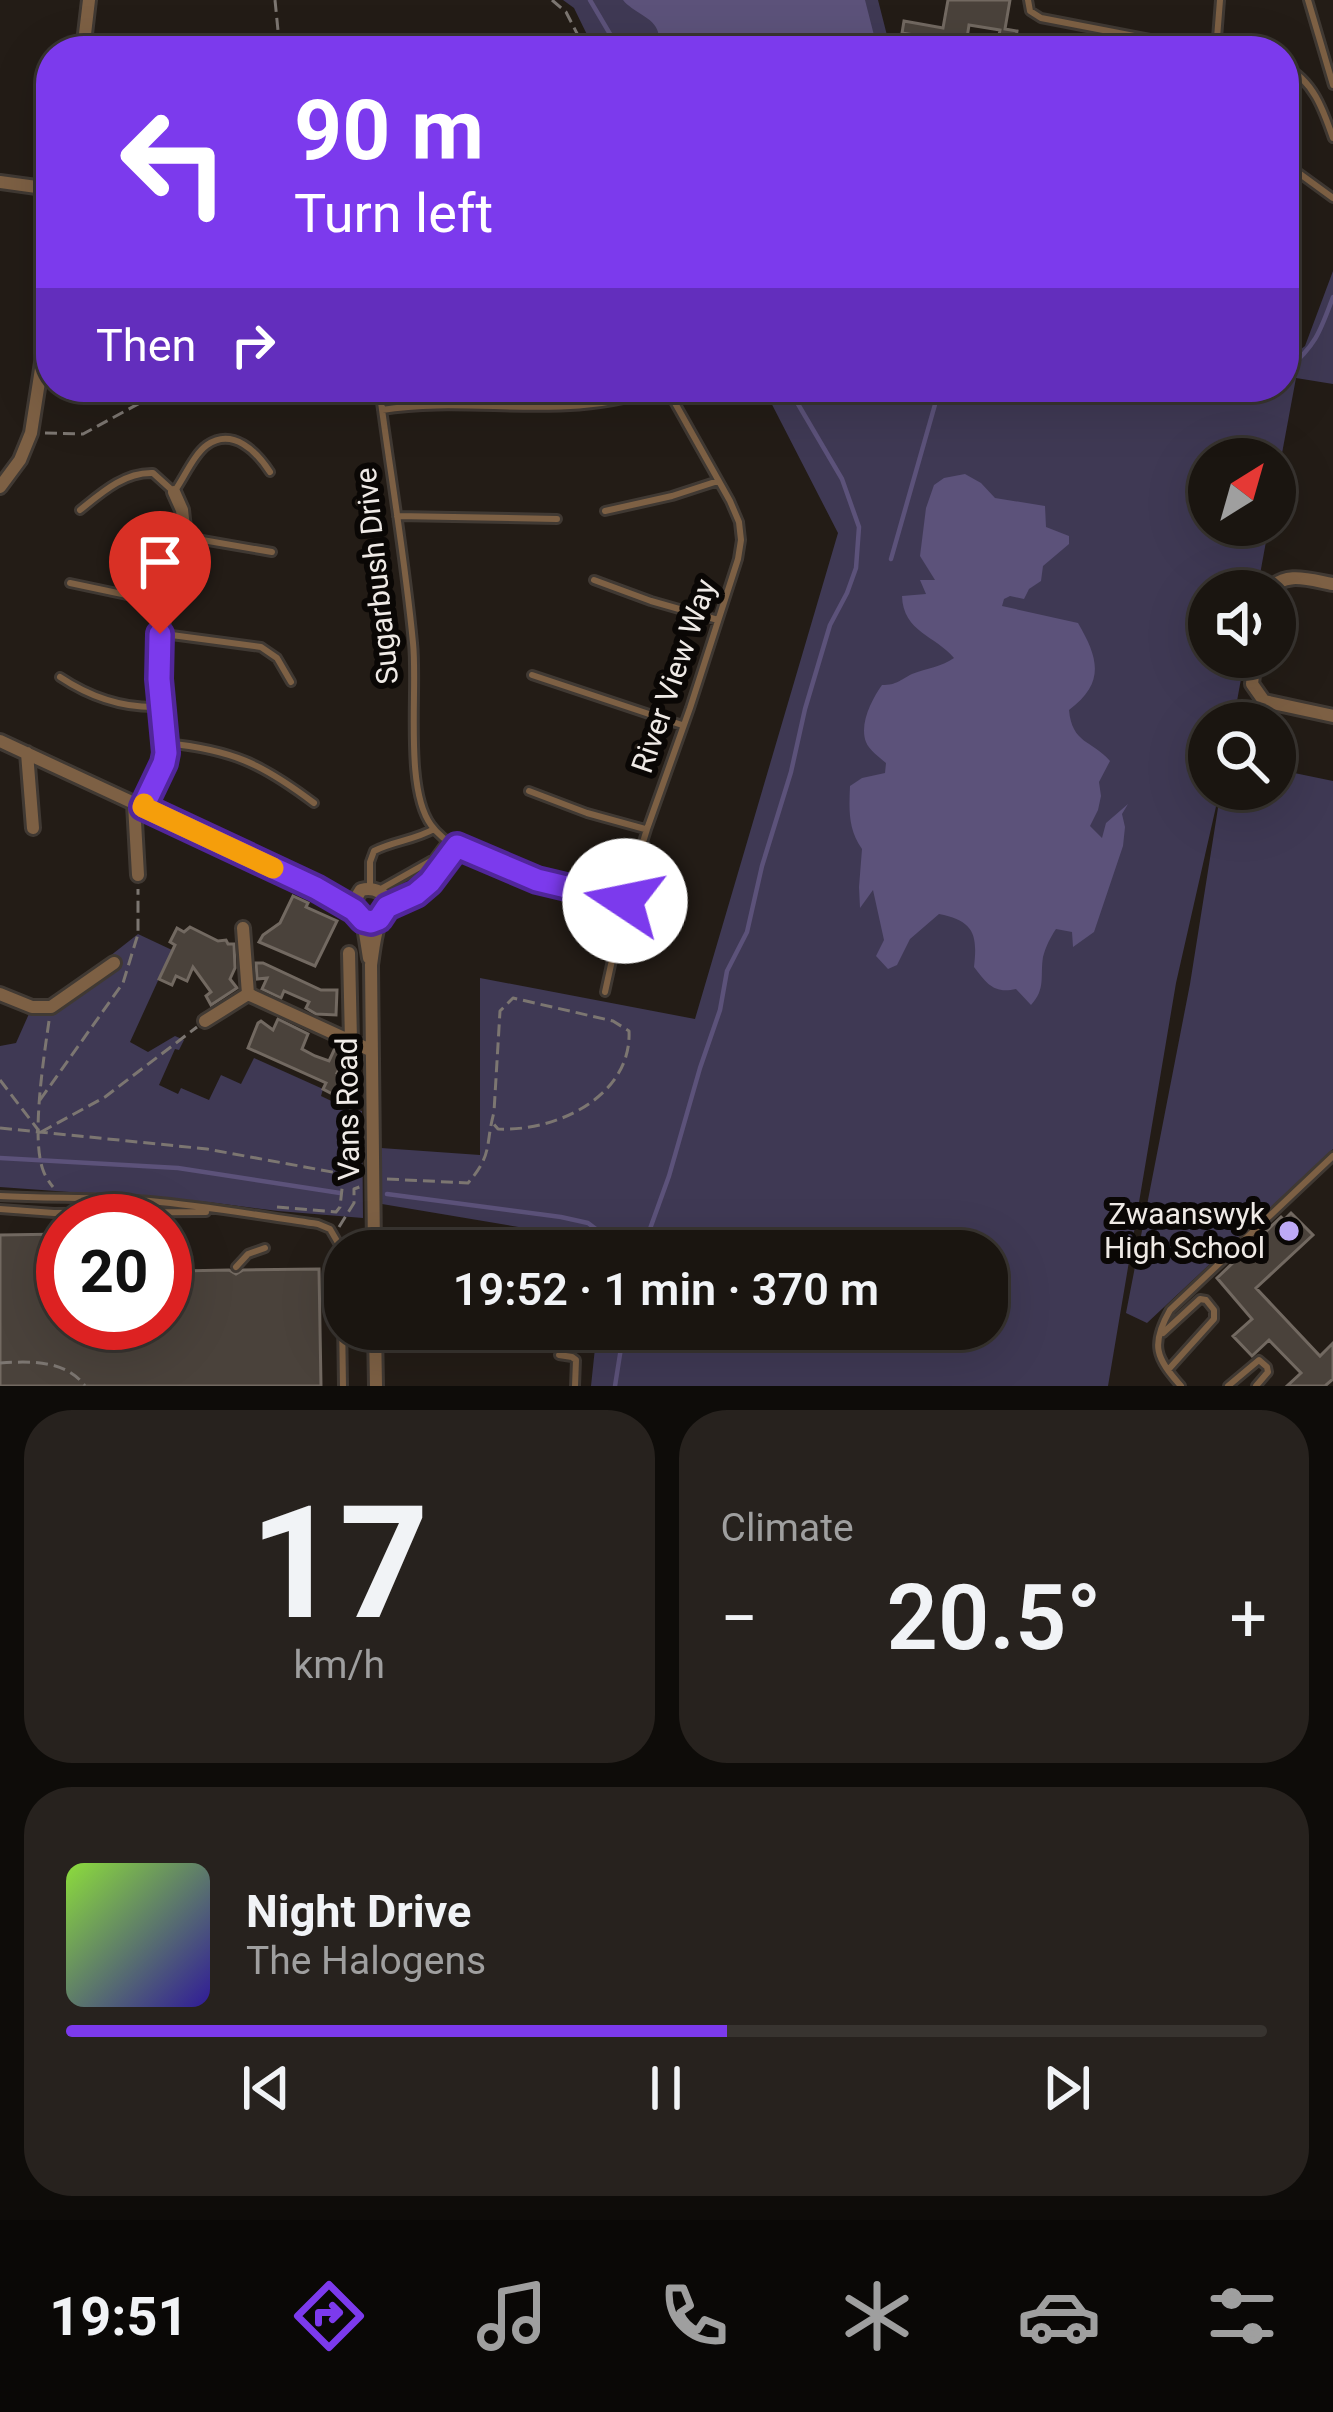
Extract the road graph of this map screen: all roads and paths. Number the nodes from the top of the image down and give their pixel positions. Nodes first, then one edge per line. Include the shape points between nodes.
1 (88, 0) edge
2 (275, 0) edge
3 (552, 0) edge
4 (1028, 0) edge
5 (1220, 0) edge
6 (1308, 0) edge
7 (85, 36) edge
8 (279, 36) edge
9 (578, 36) edge
10 (1135, 36) edge
11 (1216, 36) edge
12 (1299, 76) edge
13 (1333, 85) edge
14 (1333, 138) edge
15 (1299, 173) edge
16 (0, 182) edge
17 (36, 188) edge
18 (1333, 198) edge
19 (36, 401) edge
20 (142, 402) edge
21 (381, 402) edge
22 (599, 402) edge
23 (673, 402) edge
24 (382, 410) junction
25 (31, 433) junction
26 (270, 472) dead end
27 (2, 481) edge
28 (718, 481) junction
29 (175, 492) junction
30 (80, 510) dead end
31 (605, 512) dead end
32 (397, 515) junction
33 (557, 518) dead end
34 (185, 537) junction
35 (272, 552) dead end
36 (1296, 579) edge
37 (594, 580) dead end
38 (70, 583) dead end
39 (1333, 584) edge
40 (165, 606) junction
41 (718, 620) junction
42 (160, 634) junction
43 (532, 675) dead end
44 (60, 677) dead end
45 (1253, 678) edge
46 (291, 682) dead end
47 (161, 707) junction
48 (1333, 716) edge
49 (684, 726) junction
50 (0, 741) edge
51 (166, 743) junction
52 (27, 753) junction
53 (529, 791) dead end
54 (314, 803) dead end
55 (139, 805) junction
56 (33, 828) dead end
57 (434, 829) junction
58 (646, 830) junction
59 (448, 840) junction
60 (457, 846) junction
61 (138, 875) joint
62 (316, 888) junction
63 (370, 890) junction
64 (625, 901) junction
65 (383, 913) junction
66 (358, 915) junction
67 (243, 928) dead end
68 (349, 953) dead end
69 (114, 963) dead end
70 (371, 965) junction
71 (605, 992) dead end
72 (0, 994) edge
73 (248, 994) junction
74 (51, 1007) junction
75 (205, 1021) joint
76 (351, 1041) junction
77 (370, 1050) junction
78 (0, 1080) edge
79 (40, 1100) junction
80 (491, 1121) junction
81 (0, 1127) edge
82 (40, 1132) junction
83 (1333, 1156) edge
84 (41, 1167) dead end
85 (343, 1174) junction
86 (368, 1178) junction
87 (0, 1196) edge
88 (274, 1207) dead end
89 (0, 1209) edge
90 (234, 1212) junction
91 (329, 1230) edge
92 (335, 1230) edge
93 (372, 1230) edge
94 (265, 1248) dead end
95 (236, 1267) dead end
96 (1160, 1335) junction
97 (342, 1350) edge
98 (375, 1350) edge
99 (559, 1355) dead end
100 (0, 1363) edge
101 (1167, 1371) junction
102 (85, 1386) edge
103 (343, 1386) edge
104 (376, 1386) edge
105 (575, 1386) edge
106 (1181, 1386) edge
107 (1228, 1386) edge
108 (1256, 1386) edge

1 - 7 street
2 - 8 path
3 - 9 path
4 - 10 lane via 1041,18
5 - 11 lane
6 - 13 lane
12 - 14 lane
15 - 18 lane
16 - 17 street
19 - 25 street
20 - 25 path via 83,434
21 - 24 lane, Sugarbush Drive
22 - 24 lane
23 - 28 lane, River View Way
24 - 32 lane, Sugarbush Drive
25 - 27 street
26 - 29 lane via 248,446 221,440 203,448
28 - 31 lane
28 - 41 lane, River View Way via 741,540
29 - 30 lane via 140,473
29 - 34 street
32 - 33 lane
32 - 57 lane, Sugarbush Drive via 414,646 414,756
34 - 35 lane
34 - 40 street
36 - 39 street
37 - 41 lane
38 - 40 lane
40 - 42 street
41 - 49 lane, River View Way
42 - 46 lane via 261,647
42 - 47 street
43 - 49 lane
44 - 47 lane via 100,699
45 - 48 street via 1264,701
47 - 51 street
49 - 58 lane, River View Way
50 - 52 street
51 - 54 lane via 242,758
51 - 55 street via 164,763
52 - 55 street
52 - 56 street
53 - 58 lane
55 - 61 street
55 - 62 street
57 - 59 lane
57 - 63 lane via 374,851
58 - 64 lane, River View Way
59 - 60 lane
59 - 63 lane via 434,859
60 - 64 lane via 537,880
60 - 65 lane via 430,882
61 - 79 path via 138,934 123,983
62 - 63 street
62 - 66 street
63 - 65 street via 386,900
63 - 66 street via 356,896
64 - 71 lane, River View Way
65 - 66 street via 371,922
65 - 70 street, Vans Road
66 - 70 street, Vans Road
67 - 73 street
68 - 76 street
69 - 74 street
70 - 77 street, Vans Road
72 - 74 street
73 - 75 street
73 - 76 street
74 - 79 path
75 - 82 path via 105,1097
76 - 77 street
76 - 85 path
77 - 86 street, Vans Road
78 - 82 path
79 - 82 path
80 - 80 path via 500,1012 514,998 629,1030 618,1075 589,1106 509,1130
80 - 86 path via 486,1162 468,1183
81 - 82 path
82 - 84 path
82 - 85 path via 207,1149
83 - 96 lane via 1170,1310
85 - 88 path via 336,1212
86 - 92 path
86 - 93 street, Vans Road
87 - 90 lane
89 - 90 lane
90 - 91 lane
94 - 95 lane
96 - 101 lane
96 - 101 lane via 1200,1299 1216,1313
97 - 103 lane
98 - 104 street
99 - 105 lane via 576,1360
100 - 102 path via 60,1365
101 - 106 lane
107 - 108 lane via 1259,1360 1268,1372

